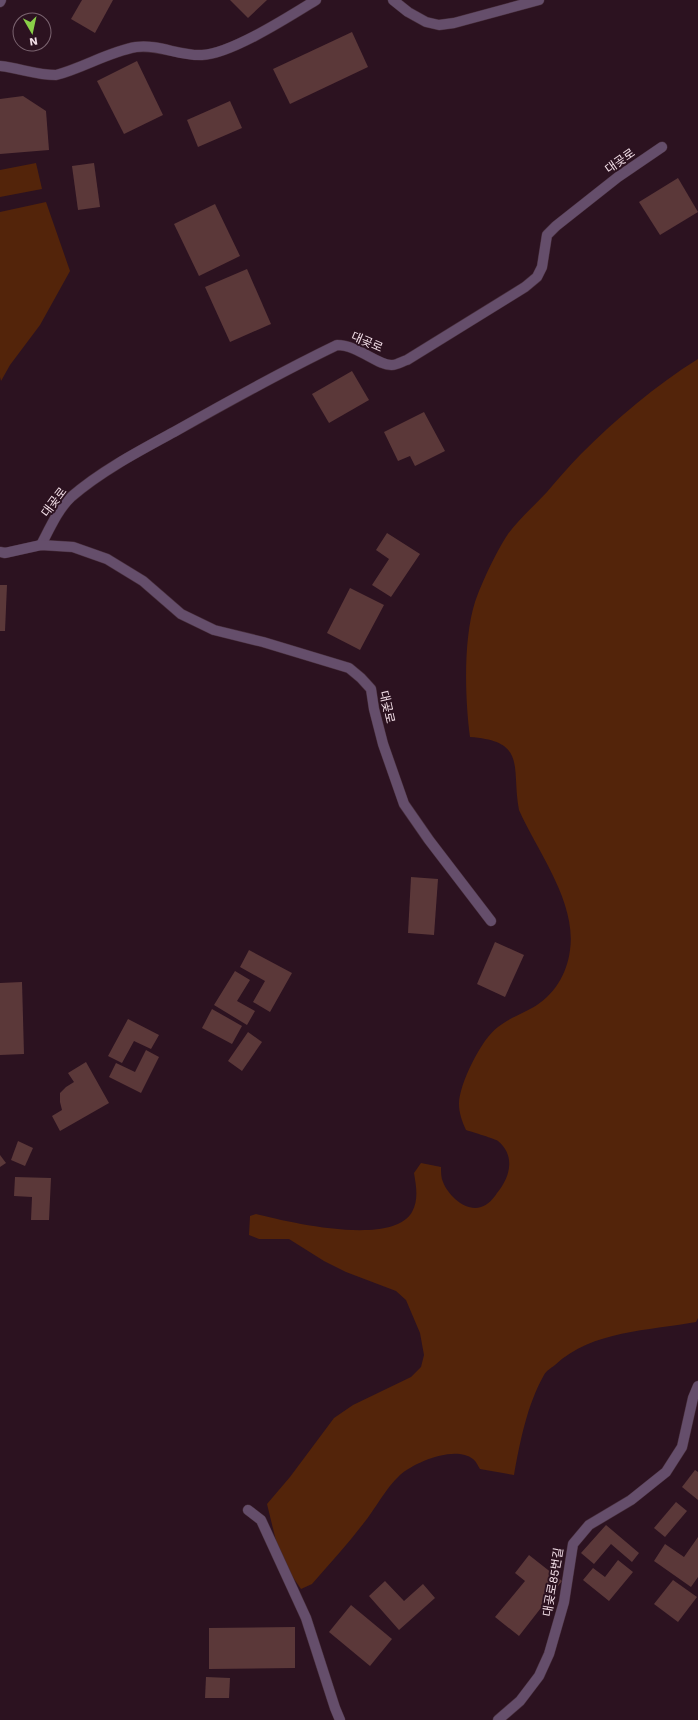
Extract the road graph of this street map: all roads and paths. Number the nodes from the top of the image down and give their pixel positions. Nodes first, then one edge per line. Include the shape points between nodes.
1 (316, 0) edge
2 (393, 0) edge
3 (539, 0) edge
4 (0, 66) edge
5 (662, 147) dead end
6 (41, 545) junction
7 (0, 552) edge
8 (491, 921) dead end
9 (698, 1386) edge
10 (248, 1510) dead end
11 (340, 1720) edge
12 (498, 1720) edge

1 - 4 lane via 241,42 203,55 187,55 149,46 135,48 56,75
2 - 3 lane via 426,22 439,25
5 - 6 lane, 대곶로 via 618,177 547,235 542,267 537,277 525,287 407,360 392,365 346,345 337,345 267,380 93,480 70,498
6 - 7 lane, 대곶로
6 - 8 lane, 대곶로 via 73,547 107,559 143,581 181,614 214,630 349,668 361,678 371,689 383,744 404,804
9 - 12 lane, 대곶로85번길 via 682,1447 666,1472 631,1500 588,1525 573,1544 564,1602 549,1654 539,1676 520,1701
10 - 11 lane via 261,1520 306,1618

